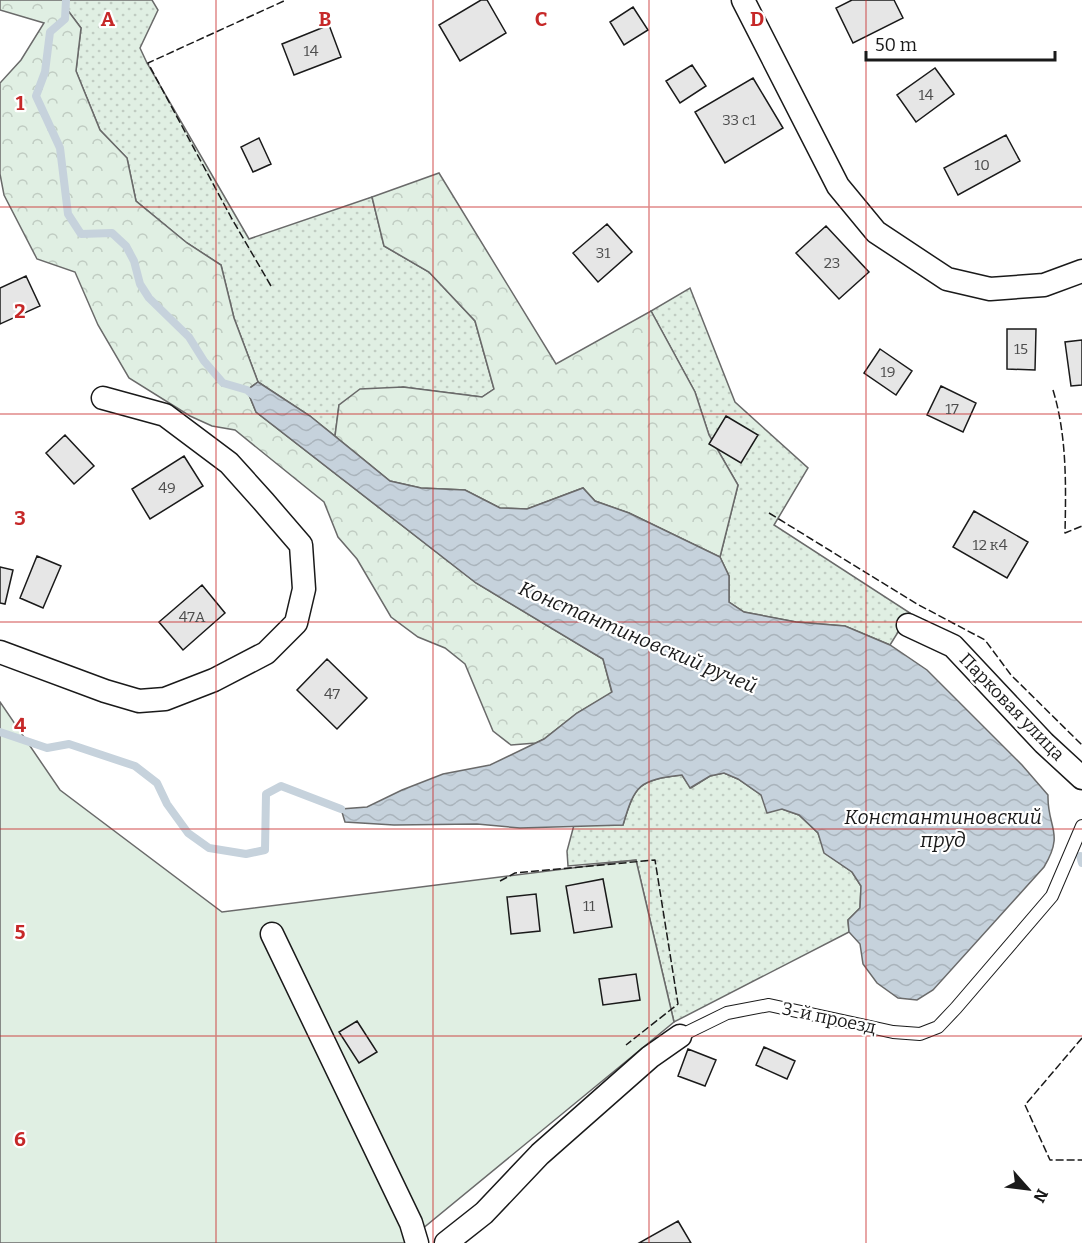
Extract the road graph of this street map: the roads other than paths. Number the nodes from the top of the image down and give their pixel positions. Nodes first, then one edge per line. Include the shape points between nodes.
1 (742, 0) edge
2 (1082, 271) edge
3 (103, 398) dead end
4 (908, 625) dead end
5 (0, 652) edge
6 (1082, 778) edge
7 (1082, 826) edge
8 (272, 934) dead end
9 (680, 1036) joint
10 (417, 1243) edge
11 (447, 1243) edge

1 - 2 street via 838,186 876,232 947,279 990,289 1044,285
3 - 5 street via 165,415 229,463 301,545 304,589 296,623 266,653 214,680 165,699 139,701 105,692
4 - 6 street, Парковая улица via 953,646
7 - 9 lane, 3-й проезд via 1052,896 938,1027 920,1034 893,1032 769,1005 727,1013
8 - 10 street via 411,1223
9 - 11 street, 3-й проезд via 540,1154 484,1213

